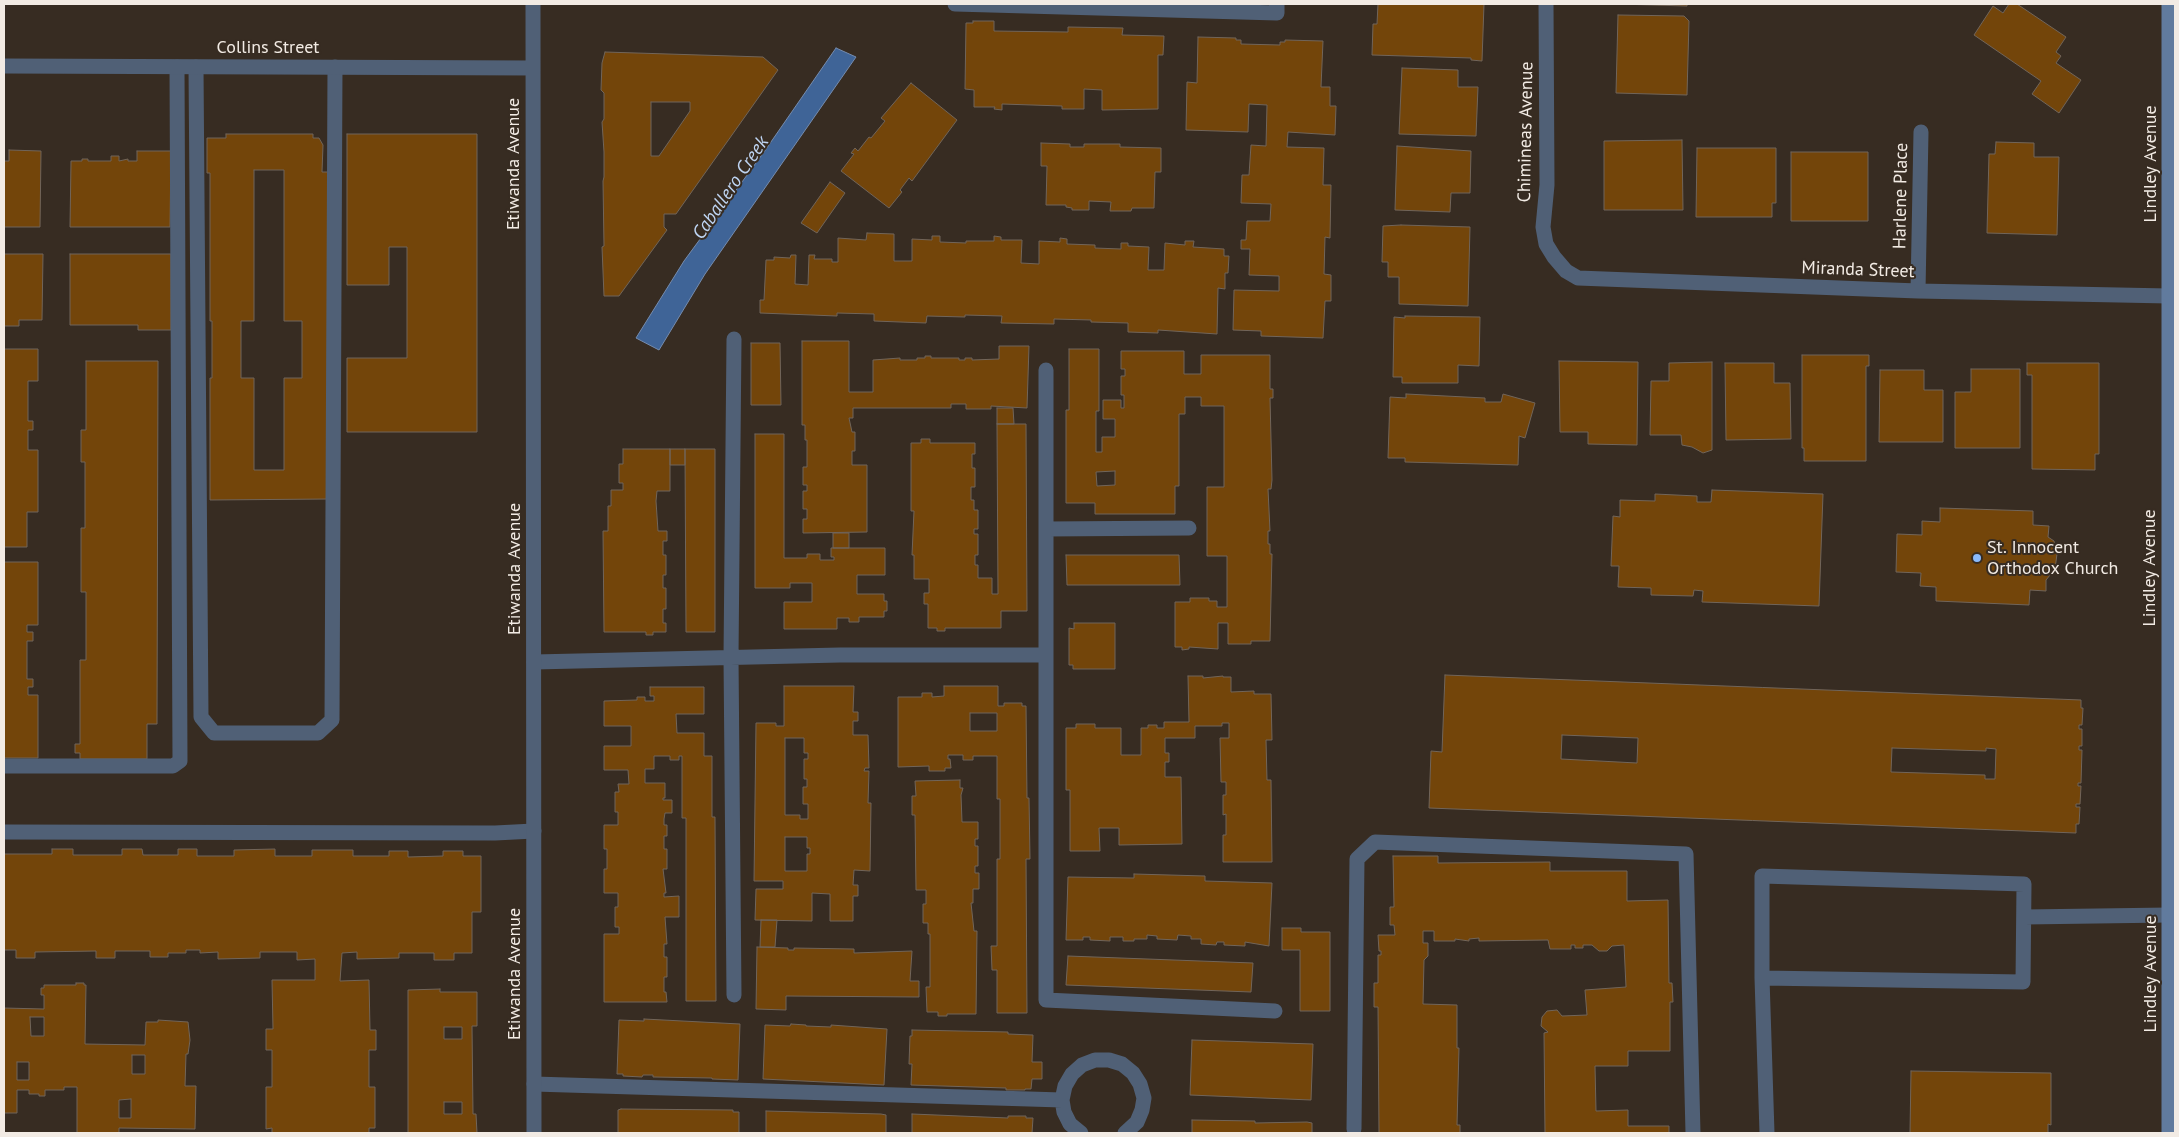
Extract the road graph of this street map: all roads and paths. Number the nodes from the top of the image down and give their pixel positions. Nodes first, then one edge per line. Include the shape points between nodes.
1 (533, 4) edge
2 (955, 4) edge
3 (1277, 4) edge
4 (1546, 4) edge
5 (2169, 4) edge
6 (4, 66) edge
7 (177, 67) junction
8 (196, 67) junction
9 (335, 67) junction
10 (533, 68) junction
11 (1921, 132) dead end
12 (1554, 257) joint
13 (1918, 291) junction
14 (2169, 296) junction
15 (734, 339) dead end
16 (1046, 370) dead end
17 (1190, 528) dead end
18 (1046, 529) junction
19 (1046, 655) junction
20 (731, 658) junction
21 (534, 662) junction
22 (4, 766) edge
23 (534, 831) junction
24 (4, 832) edge
25 (2169, 914) junction
26 (2024, 917) junction
27 (1762, 978) junction
28 (734, 995) dead end
29 (1276, 1011) dead end
30 (534, 1084) junction
31 (1062, 1100) junction
32 (1354, 1129) dead end
33 (534, 1133) edge
34 (1081, 1133) edge
35 (1125, 1133) edge
36 (1693, 1133) edge
37 (1767, 1133) edge
38 (2169, 1133) edge

1 - 10 street, Etiwanda Avenue
2 - 3 street via 1277,13
4 - 12 street, Chimineas Avenue via 1547,185 1543,227 1546,244
5 - 14 main road, Lindley Avenue
6 - 7 street, Collins Street
7 - 8 street, Collins Street
7 - 22 street via 180,762 174,766
8 - 9 street, Collins Street
8 - 9 street via 201,717 214,733 318,733 332,720
9 - 10 street, Collins Street
10 - 21 street, Etiwanda Avenue
11 - 13 street, Harlene Place
12 - 13 street, Miranda Street via 1566,271 1578,278
13 - 14 street, Miranda Street
14 - 25 main road, Lindley Avenue
15 - 20 street
16 - 18 street
17 - 18 street
18 - 19 street
19 - 20 street
19 - 29 street via 1046,1000
20 - 21 street
20 - 28 street
21 - 23 street, Etiwanda Avenue
23 - 24 street
23 - 30 street, Etiwanda Avenue
25 - 26 street
25 - 38 main road, Lindley Avenue
26 - 27 street via 2023,982
26 - 27 street via 2024,884 1762,876
27 - 37 street
30 - 31 street
30 - 33 street, Etiwanda Avenue
31 - 34 street via 1070,1124
31 - 35 street via 1065,1086 1082,1065 1095,1060 1122,1064 1133,1072 1144,1098 1137,1122
32 - 36 street via 1357,859 1375,842 1686,854

